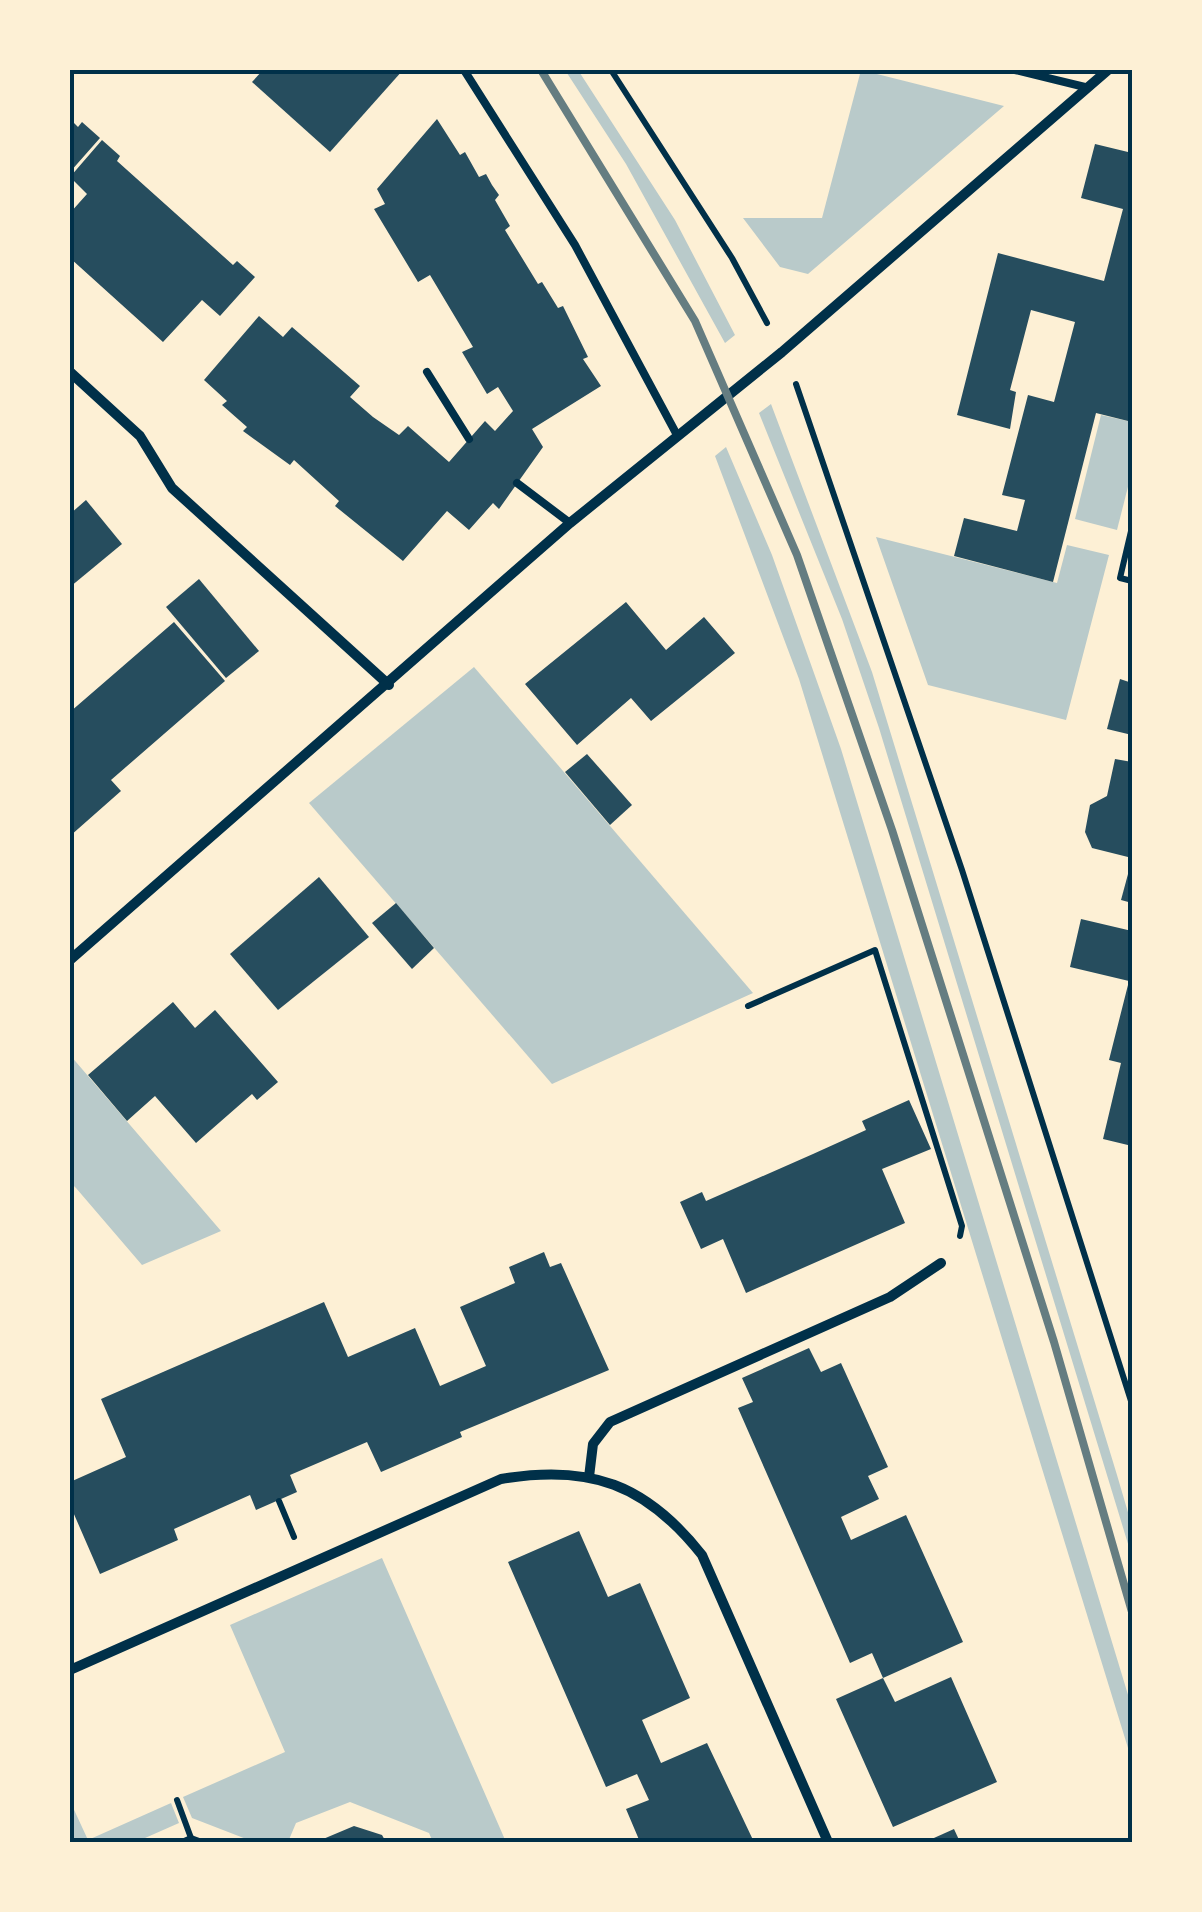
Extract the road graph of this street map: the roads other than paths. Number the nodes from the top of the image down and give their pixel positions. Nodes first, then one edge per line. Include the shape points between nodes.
1 (464, 70) edge
2 (1015, 70) edge
3 (1108, 70) edge
4 (1085, 87) junction
5 (70, 372) edge
6 (427, 372) dead end
7 (678, 435) junction
8 (469, 439) dead end
9 (517, 483) dead end
10 (570, 523) junction
11 (389, 685) junction
12 (70, 960) edge
13 (941, 1263) road end
14 (589, 1477) junction
15 (70, 1670) edge
16 (828, 1842) edge

1 - 7 lane via 575,245
2 - 4 lane
3 - 4 street
4 - 7 street
5 - 11 street via 140,436 172,488
6 - 8 lane
7 - 10 street
9 - 10 lane
10 - 11 street
11 - 12 street
13 - 14 street via 890,1297 610,1422 592,1444
14 - 15 street via 500,1479
14 - 16 street via 652,1503 702,1555

